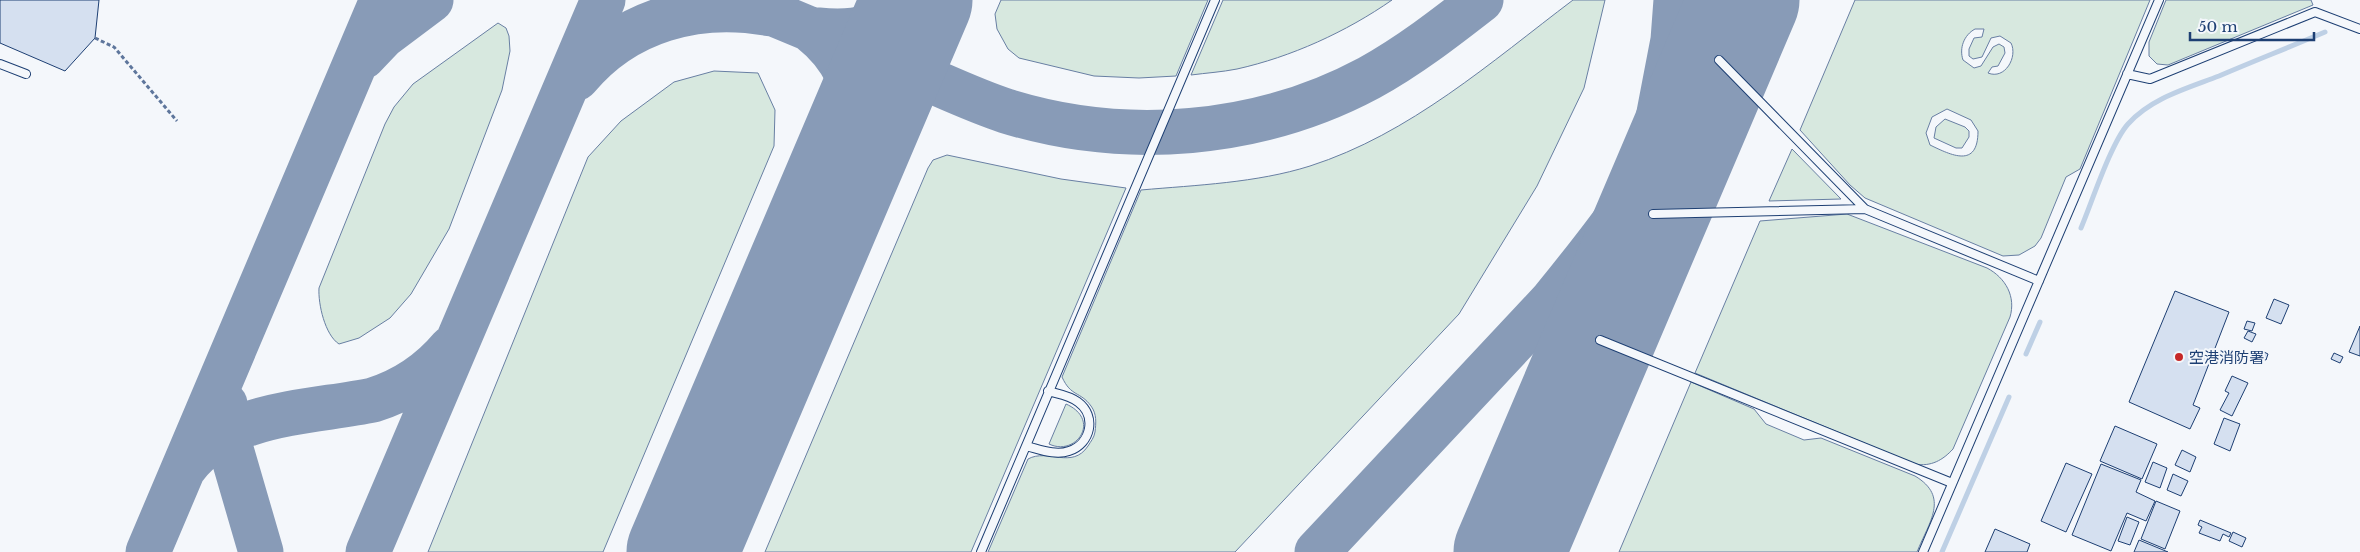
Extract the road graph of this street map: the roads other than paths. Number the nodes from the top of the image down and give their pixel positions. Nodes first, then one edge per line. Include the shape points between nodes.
1 (1215, 0) edge
2 (2159, 0) edge
3 (2360, 29) edge
4 (1719, 60) dead end
5 (0, 64) edge
6 (26, 74) dead end
7 (2127, 74) junction
8 (1865, 209) junction
9 (1653, 214) dead end
10 (2039, 281) junction
11 (1600, 340) dead end
12 (1048, 391) junction
13 (1026, 446) junction
14 (1952, 483) junction
15 (981, 552) edge
16 (1923, 552) edge

1 - 12 lane
2 - 7 lane
3 - 7 lane via 2315,12 2150,79
4 - 8 lane
5 - 6 lane
7 - 10 lane
8 - 9 lane
8 - 10 lane
10 - 14 lane
11 - 14 lane
12 - 13 lane
12 - 13 lane via 1080,403 1090,425 1088,436 1068,452 1054,453
13 - 15 lane
14 - 16 lane

